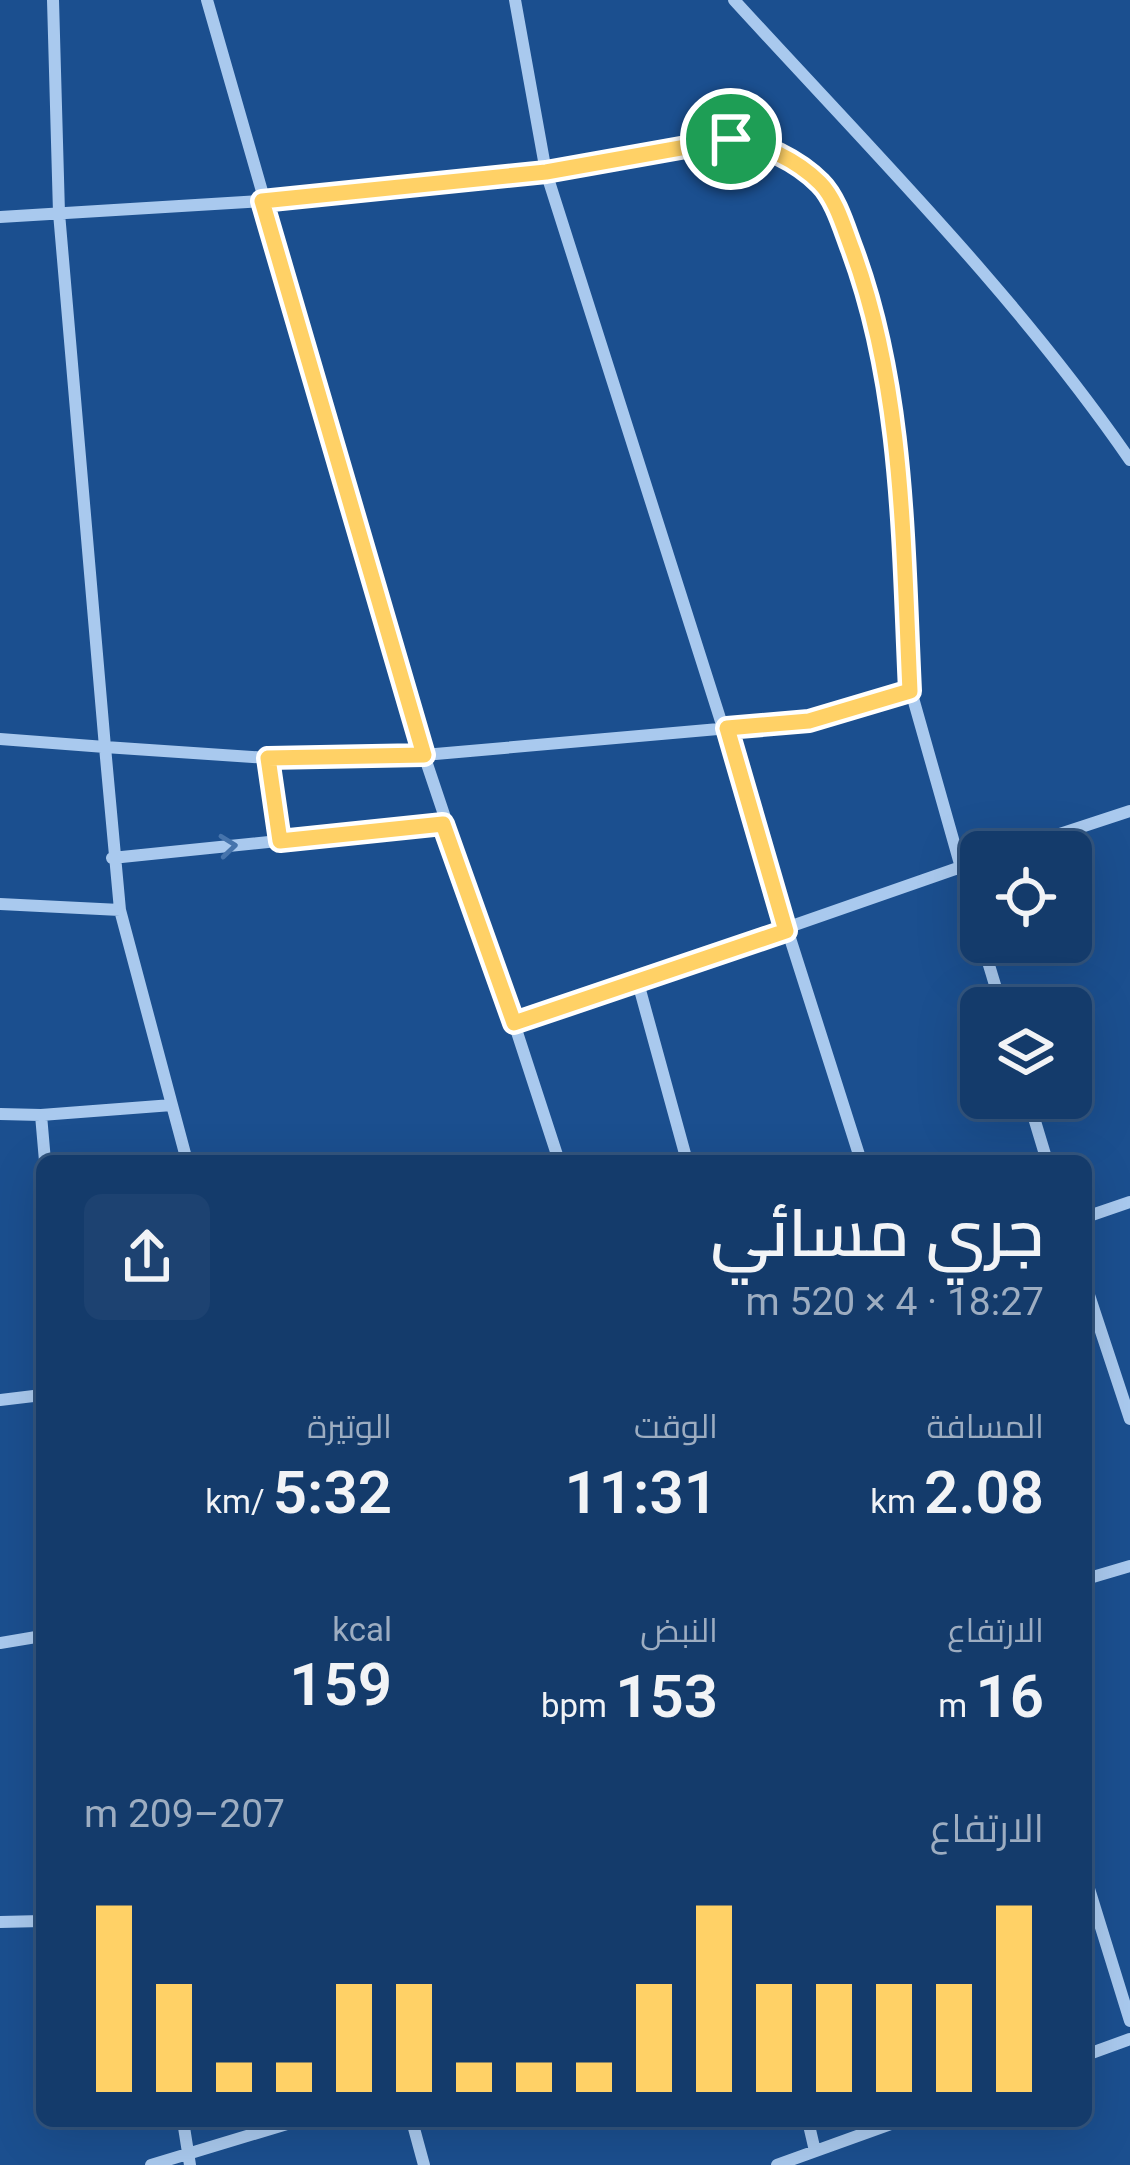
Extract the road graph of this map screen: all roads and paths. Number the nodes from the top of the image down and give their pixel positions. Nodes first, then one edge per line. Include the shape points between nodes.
1 (52, 0) edge
2 (207, 0) edge
3 (515, 0) edge
4 (734, 0) edge
5 (546, 172) junction
6 (262, 201) junction
7 (59, 213) junction
8 (0, 217) edge
9 (1130, 460) edge
10 (910, 691) junction
11 (727, 728) junction
12 (0, 739) edge
13 (104, 746) junction
14 (424, 755) junction
15 (268, 758) junction
16 (1130, 811) edge
17 (443, 824) junction
18 (1069, 831) edge
19 (280, 841) junction
20 (112, 858) junction
21 (960, 866) joint
22 (0, 904) edge
23 (120, 910) junction
24 (786, 931) junction
25 (637, 979) junction
26 (514, 1023) junction
27 (172, 1105) junction
28 (0, 1114) edge
29 (40, 1115) junction
30 (1034, 1119) edge
31 (44, 1155) edge
32 (186, 1155) edge
33 (557, 1155) edge
34 (685, 1155) edge
35 (859, 1155) edge
36 (1045, 1155) edge
37 (1130, 1202) edge
38 (1092, 1215) edge
39 (1092, 1304) edge
40 (36, 1396) edge
41 (0, 1400) edge
42 (1130, 1419) edge
43 (1130, 1566) edge
44 (1092, 1577) edge
45 (36, 1637) edge
46 (0, 1642) edge
47 (1092, 1899) edge
48 (36, 1921) edge
49 (0, 1922) edge
50 (1130, 2021) edge
51 (1130, 2039) edge
52 (1092, 2053) edge
53 (184, 2127) edge
54 (280, 2127) edge
55 (414, 2127) edge
56 (809, 2127) edge
57 (881, 2127) edge
58 (814, 2151) junction
59 (189, 2159) edge
60 (151, 2165) edge
61 (424, 2165) edge
62 (777, 2165) edge

1 - 7 street
2 - 6 street
3 - 5 street
4 - 9 street via 988,278
5 - 6 street
5 - 10 street via 731,139 773,151 823,185 861,272 888,391
5 - 11 street
6 - 7 street
6 - 14 street
7 - 8 street
7 - 13 street
10 - 11 street via 809,721
10 - 21 street
11 - 14 street
11 - 24 street
12 - 13 street
13 - 15 street
13 - 20 street
14 - 15 street
14 - 17 street
15 - 19 street
16 - 18 street
17 - 19 street
17 - 26 street
20 -> 19 street
20 - 23 street
21 - 24 street
22 - 23 street
23 - 27 street
24 - 25 street
24 - 35 street
25 - 26 street
25 - 34 street
26 - 33 street
27 - 29 street
27 - 32 street
28 - 29 street
29 - 31 street
30 - 36 street
37 - 38 street
39 - 42 street
40 - 41 street
43 - 44 street
45 - 46 street
47 - 50 street
48 - 49 street
51 - 52 street
53 - 59 street
54 - 59 street
55 - 61 street
56 - 58 street
57 - 58 street
58 - 62 street
59 - 60 street

